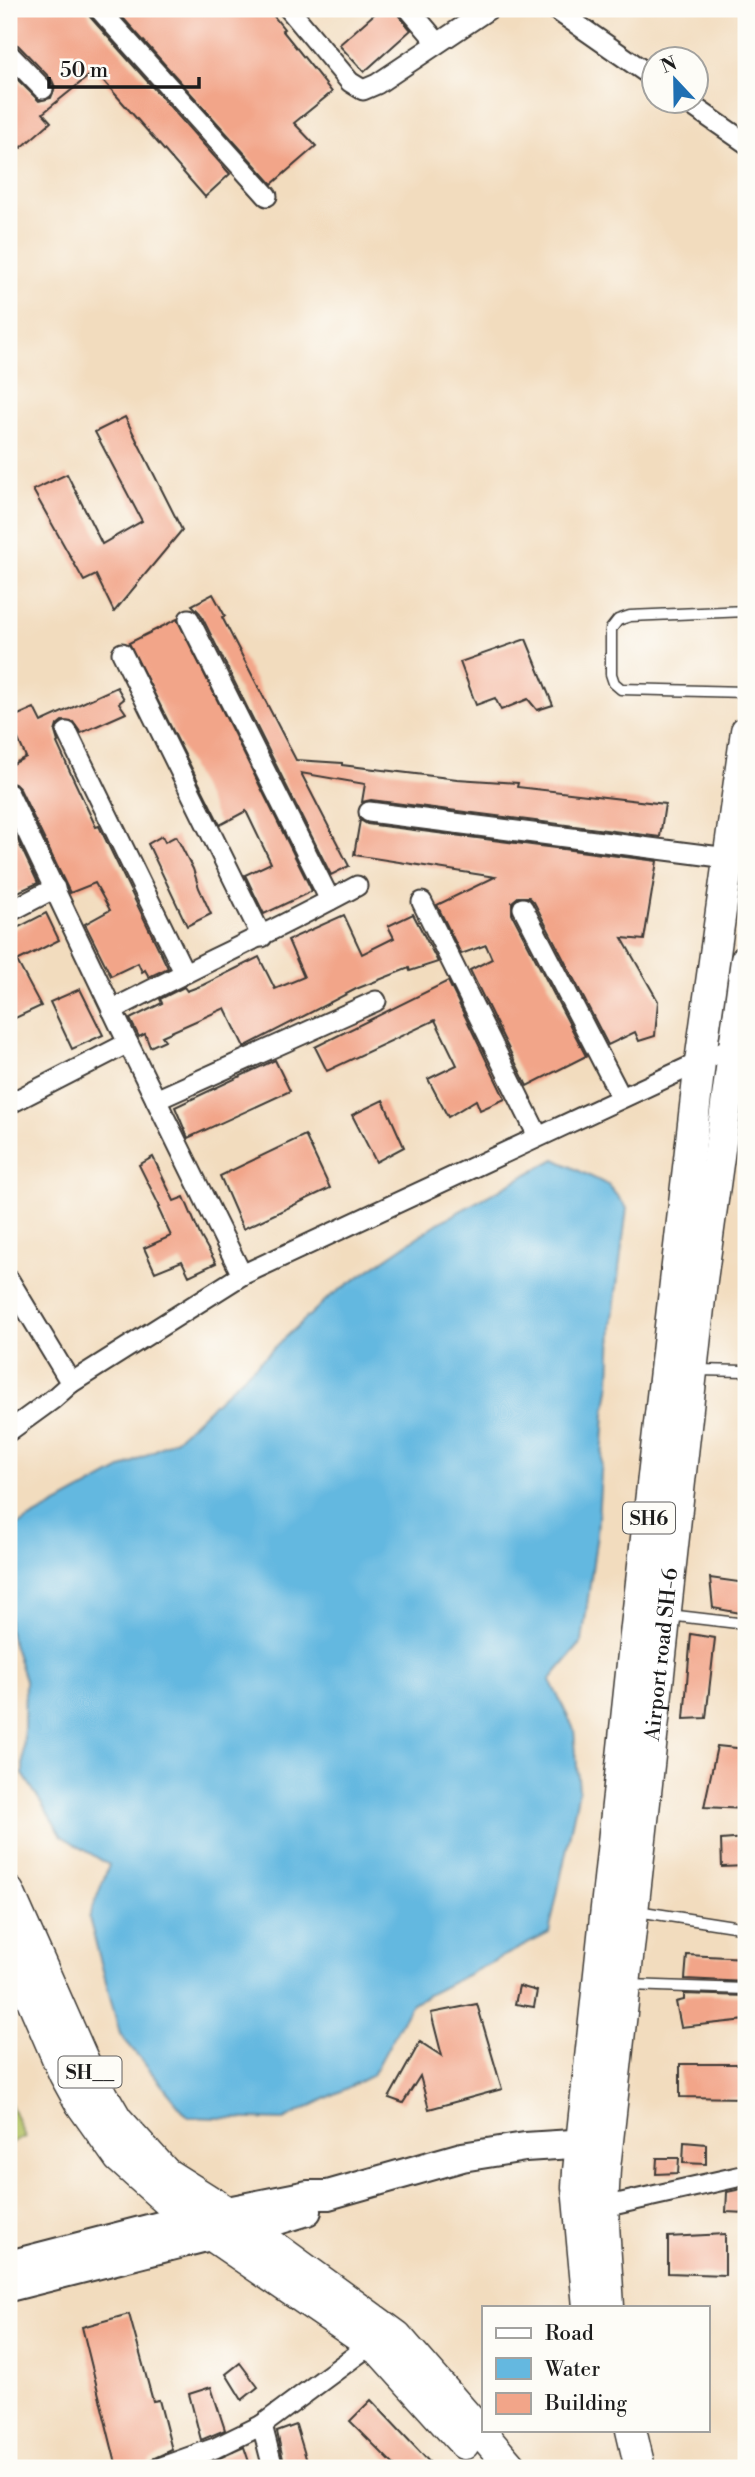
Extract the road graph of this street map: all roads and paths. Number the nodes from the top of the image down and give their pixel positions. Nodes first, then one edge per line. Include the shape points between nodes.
1 (99, 9) edge
2 (289, 9) edge
3 (409, 9) edge
4 (489, 9) edge
5 (555, 9) edge
6 (437, 42) junction
7 (9, 54) edge
8 (640, 69) edge
9 (43, 89) dead end
10 (707, 116) edge
11 (746, 143) edge
12 (267, 196) dead end
13 (746, 611) edge
14 (189, 620) dead end
15 (122, 653) dead end
16 (746, 692) edge
17 (746, 731) edge
18 (67, 732) dead end
19 (9, 794) edge
20 (369, 812) dead end
21 (728, 858) junction
22 (357, 886) dead end
23 (55, 888) junction
24 (330, 901) junction
25 (422, 902) dead end
26 (523, 908) dead end
27 (9, 912) edge
28 (262, 937) junction
29 (746, 960) edge
30 (184, 972) junction
31 (376, 1001) dead end
32 (112, 1010) junction
33 (128, 1043) junction
34 (734, 1046) junction
35 (700, 1062) junction
36 (621, 1097) junction
37 (156, 1100) junction
38 (9, 1104) edge
39 (538, 1136) junction
40 (242, 1275) junction
41 (9, 1280) edge
42 (692, 1370) junction
43 (746, 1371) edge
44 (71, 1383) junction
45 (9, 1431) edge
46 (746, 1624) edge
47 (654, 1629) junction
48 (9, 1892) edge
49 (633, 1911) junction
50 (746, 1928) edge
51 (9, 1947) edge
52 (625, 1984) junction
53 (746, 1989) edge
54 (595, 2142) junction
55 (746, 2175) edge
56 (592, 2210) junction
57 (187, 2219) junction
58 (229, 2225) junction
59 (9, 2265) edge
60 (9, 2287) edge
61 (588, 2306) edge
62 (609, 2306) edge
63 (370, 2345) junction
64 (262, 2425) junction
65 (611, 2432) edge
66 (631, 2432) edge
67 (159, 2468) edge
68 (273, 2468) edge
69 (487, 2468) edge
70 (512, 2468) edge
71 (619, 2468) edge
72 (640, 2468) edge

1 - 12 street
2 - 6 street via 350,82 363,90
3 - 6 street
4 - 6 street
5 - 8 street
7 - 9 street
10 - 11 street
13 - 16 lane via 618,620 611,629 611,674 621,689
14 - 24 street
15 - 28 street
17 - 21 main road, SH6
18 - 30 street
19 - 23 street
20 - 21 street
21 - 35 main road, SH6
22 - 24 street
23 - 27 street
23 - 32 street
24 - 28 street
25 - 39 street
26 - 36 street
28 - 30 street
29 - 34 main road, Airport road SH-6 / SH6
30 - 32 street
31 - 37 street
32 - 33 street
33 - 37 street
33 - 38 street
34 - 35 street
34 - 42 main road, Airport road SH-6 / SH6
35 - 36 street
35 - 47 main road, SH6
36 - 39 street
37 - 40 street
39 - 40 street
40 - 44 street
41 - 44 street
42 - 43 lane
42 - 47 main road, Airport road SH-6 / SH6
44 - 45 street
46 - 47 lane
47 - 49 main road, Airport road SH-6 / SH6
47 - 54 main road, SH6
48 - 58 main road, SH__ via 86,2066 117,2119 166,2173
49 - 50 lane
49 - 52 main road, Airport road SH-6 / SH6
51 - 57 main road via 80,2103 119,2158
52 - 53 lane
52 - 54 main road, Airport road SH-6 / SH6
54 - 56 main road, SH6 via 577,2187
54 - 58 main road via 462,2157 328,2195 308,2195
55 - 56 street
56 - 61 main road, SH6
56 - 62 main road, SH6
57 - 58 main road, SH__
57 - 59 main road
58 - 60 main road
58 - 63 main road, SH__
58 - 70 main road, SH__ via 397,2336
63 - 64 street
63 - 69 main road, SH__
64 - 67 street
64 - 68 street
65 - 71 main road
66 - 72 main road

